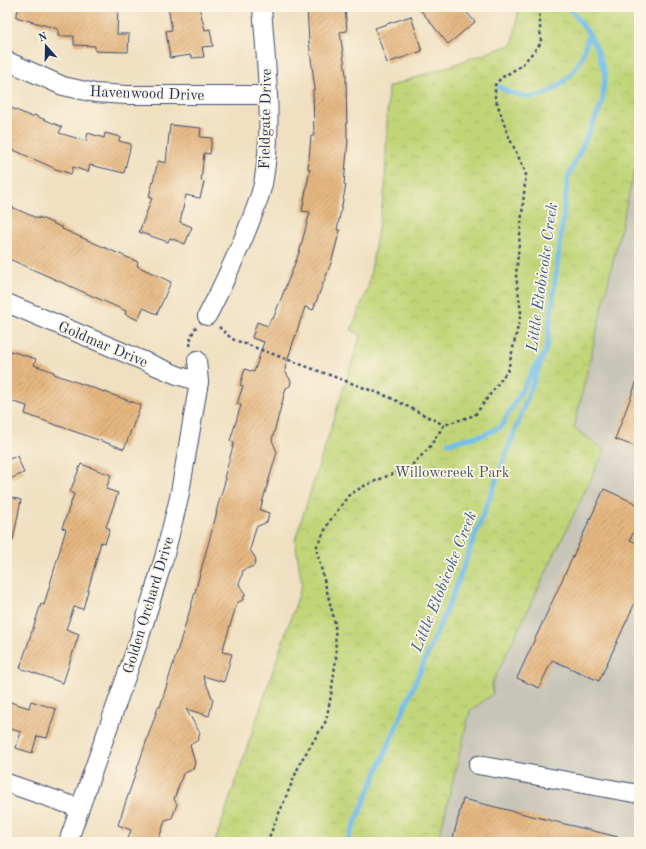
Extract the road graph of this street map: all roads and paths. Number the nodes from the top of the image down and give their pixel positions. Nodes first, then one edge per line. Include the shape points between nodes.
1 (262, 7) edge
2 (539, 7) edge
3 (7, 61) edge
4 (268, 95) junction
5 (7, 303) edge
6 (207, 316) junction
7 (197, 360) joint
8 (199, 382) junction
9 (444, 425) junction
10 (478, 765) dead end
11 (7, 783) edge
12 (639, 794) edge
13 (79, 808) junction
14 (68, 842) edge
15 (267, 842) edge

1 - 4 street, Fieldgate Drive
2 - 9 path via 541,43 521,66 501,78 495,85 495,97 508,135 526,173 516,274 521,313 508,370 475,415
3 - 4 street, Havenwood Drive via 63,86 95,93
4 - 6 street, Fieldgate Drive via 267,154 262,184 226,282
5 - 8 street, Goldmar Drive
6 - 7 path via 195,328 190,340 189,345
6 - 9 path via 232,340 389,397
7 - 8 street, Golden Orchard Drive
8 - 13 street, Golden Orchard Drive via 179,498 164,558 134,655
9 - 15 path via 429,448 411,466 349,495 329,522 316,548 335,623 336,658 331,695 326,720 302,762
10 - 12 street
11 - 13 street
13 - 14 street, Golden Orchard Drive

